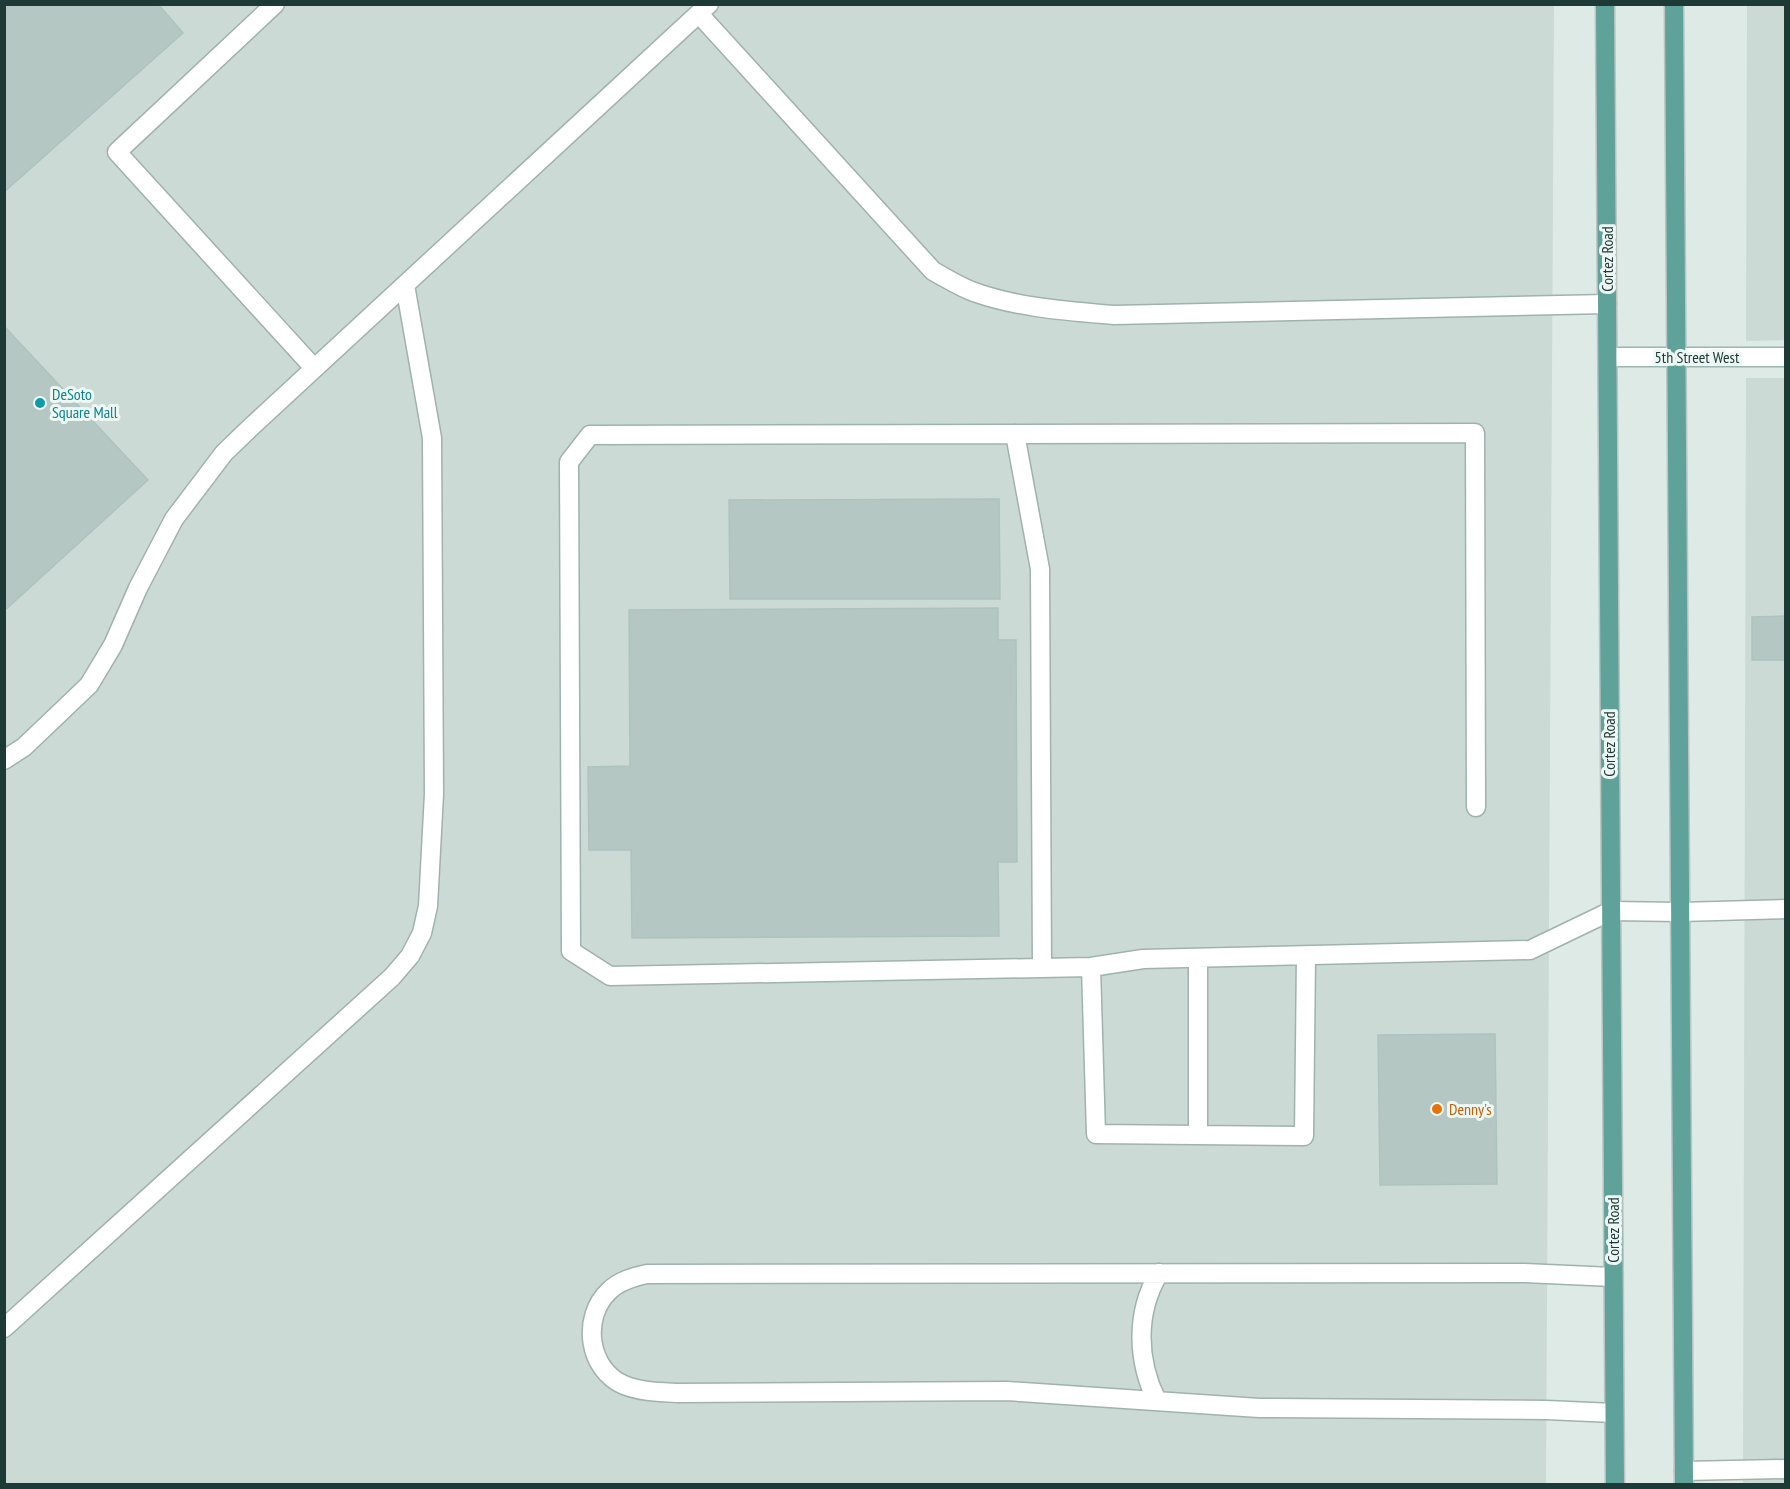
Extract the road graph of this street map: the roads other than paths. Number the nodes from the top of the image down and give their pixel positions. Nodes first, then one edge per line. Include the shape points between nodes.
1 (274, 4) edge
2 (1605, 4) edge
3 (1678, 7) edge
4 (704, 9) edge
5 (405, 285) junction
6 (1607, 304) junction
7 (1608, 357) junction
8 (1676, 357) junction
9 (1785, 357) edge
10 (315, 369) junction
11 (1015, 434) junction
12 (4, 760) edge
13 (1476, 807) dead end
14 (1785, 909) edge
15 (1611, 911) junction
16 (1680, 912) junction
17 (1306, 956) junction
18 (1198, 958) junction
19 (1091, 967) junction
20 (1041, 968) junction
21 (1198, 1135) junction
22 (1159, 1274) junction
23 (1613, 1277) junction
24 (4, 1328) edge
25 (1157, 1401) junction
26 (1614, 1413) junction
27 (1785, 1469) edge
28 (1684, 1478) edge
29 (1615, 1485) edge

1 - 10 street via 117,152
2 - 6 main road, Cortez Road
3 - 8 main road
4 - 5 street
4 - 6 street via 933,271 972,292 1013,303 1114,315
5 - 10 street
5 - 24 street via 432,438 434,794 428,906 422,933 410,956 392,977
6 - 7 main road, Cortez Road
7 - 8 street, 5th Street West
7 - 15 main road, Cortez Road
8 - 9 street, 5th Street West
8 - 16 main road
10 - 12 street via 224,453 174,519 89,685 24,747
11 - 13 street via 1475,433
11 - 20 street via 1040,568
11 - 20 street via 590,435 569,462 571,951 610,976
14 - 16 street
15 - 16 street
15 - 17 street via 1530,950
15 - 23 main road, Cortez Road
16 - 28 main road
17 - 18 street
17 - 21 street via 1304,1136
18 - 19 street via 1143,959
18 - 21 street
19 - 20 street
19 - 21 street via 1096,1134
22 - 23 street via 1524,1273
22 - 25 street via 1145,1305 1141,1344 1143,1368
22 - 25 street via 647,1274 627,1279 609,1290 597,1305 592,1324 597,1361 623,1385 644,1391 1006,1391
23 - 26 main road, Cortez Road
25 - 26 street via 1259,1408
26 - 29 main road, Cortez Road
27 - 28 street

